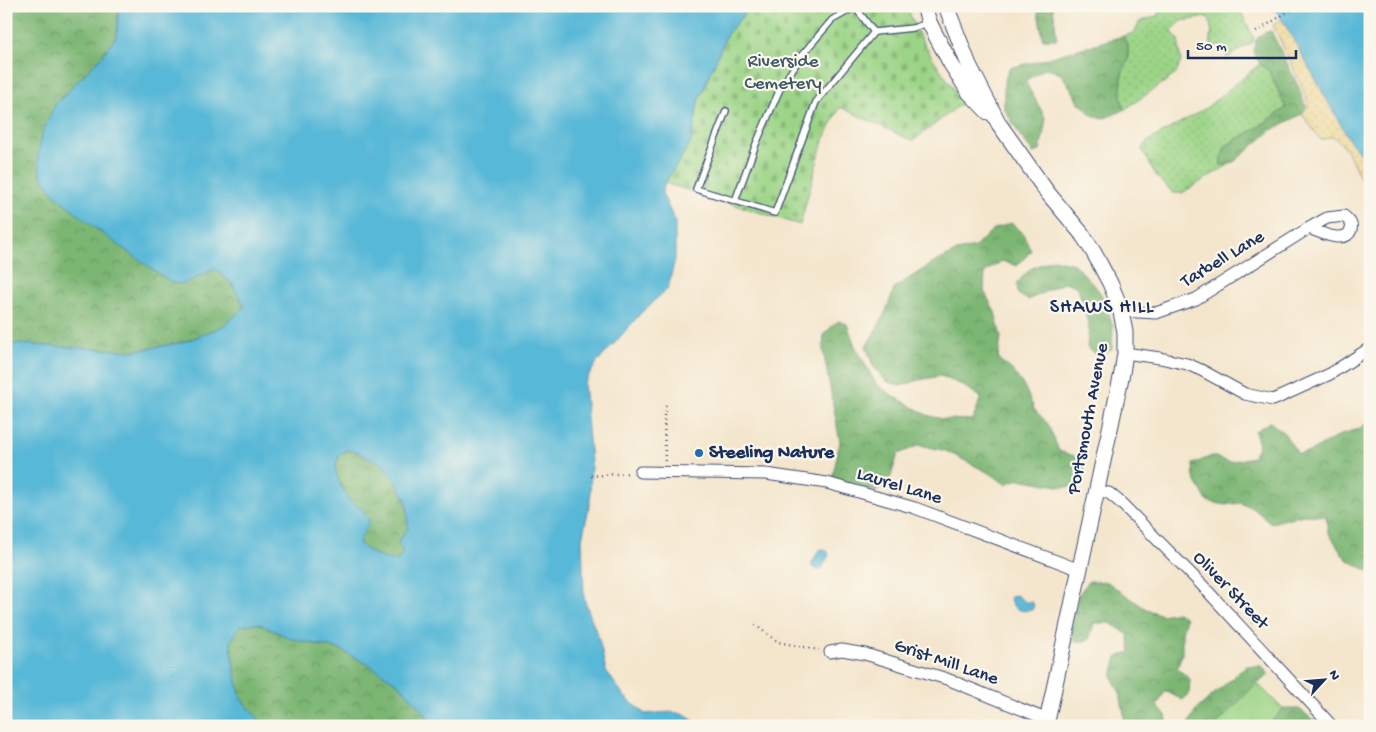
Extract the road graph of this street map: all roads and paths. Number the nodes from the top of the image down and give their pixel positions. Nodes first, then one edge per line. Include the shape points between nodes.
1 (924, 6) edge
2 (946, 6) edge
3 (1297, 6) edge
4 (929, 22) junction
5 (874, 32) junction
6 (1256, 32) dead end
7 (726, 111) dead end
8 (999, 124) junction
9 (735, 201) junction
10 (1309, 228) dead end
11 (1121, 311) junction
12 (1370, 348) edge
13 (1126, 353) junction
14 (666, 404) dead end
15 (640, 472) joint
16 (666, 473) junction
17 (591, 476) dead end
18 (1096, 490) junction
19 (1080, 570) junction
20 (755, 625) dead end
21 (830, 652) joint
22 (1047, 723) edge
23 (1332, 726) edge

1 - 4 main road, Portsmouth Avenue
2 - 8 main road, Portsmouth Avenue via 969,65
3 - 6 path
4 - 5 lane via 913,28
4 - 8 main road, Portsmouth Avenue via 969,92
5 - 9 lane via 816,102 775,213
5 - 9 lane via 855,7 832,20 801,56 780,89
7 - 9 lane via 696,189
8 - 11 main road, Portsmouth Avenue via 1047,192 1082,234 1110,283
10 - 11 street, Tarbell Lane via 1196,299 1156,313
11 - 13 main road, Portsmouth Avenue
12 - 13 street via 1330,374 1273,400 1245,394 1187,364
13 - 18 main road, Portsmouth Avenue
14 - 16 path
15 - 16 street, Laurel Lane
15 - 17 path
16 - 19 street, Laurel Lane via 766,474 827,483 915,508
18 - 19 main road, Portsmouth Avenue
18 - 23 street, Oliver Street via 1109,493 1121,503
19 - 22 main road, Portsmouth Avenue
20 - 21 path via 778,642
21 - 22 street, Grist Mill Lane via 842,650 864,654 948,679

